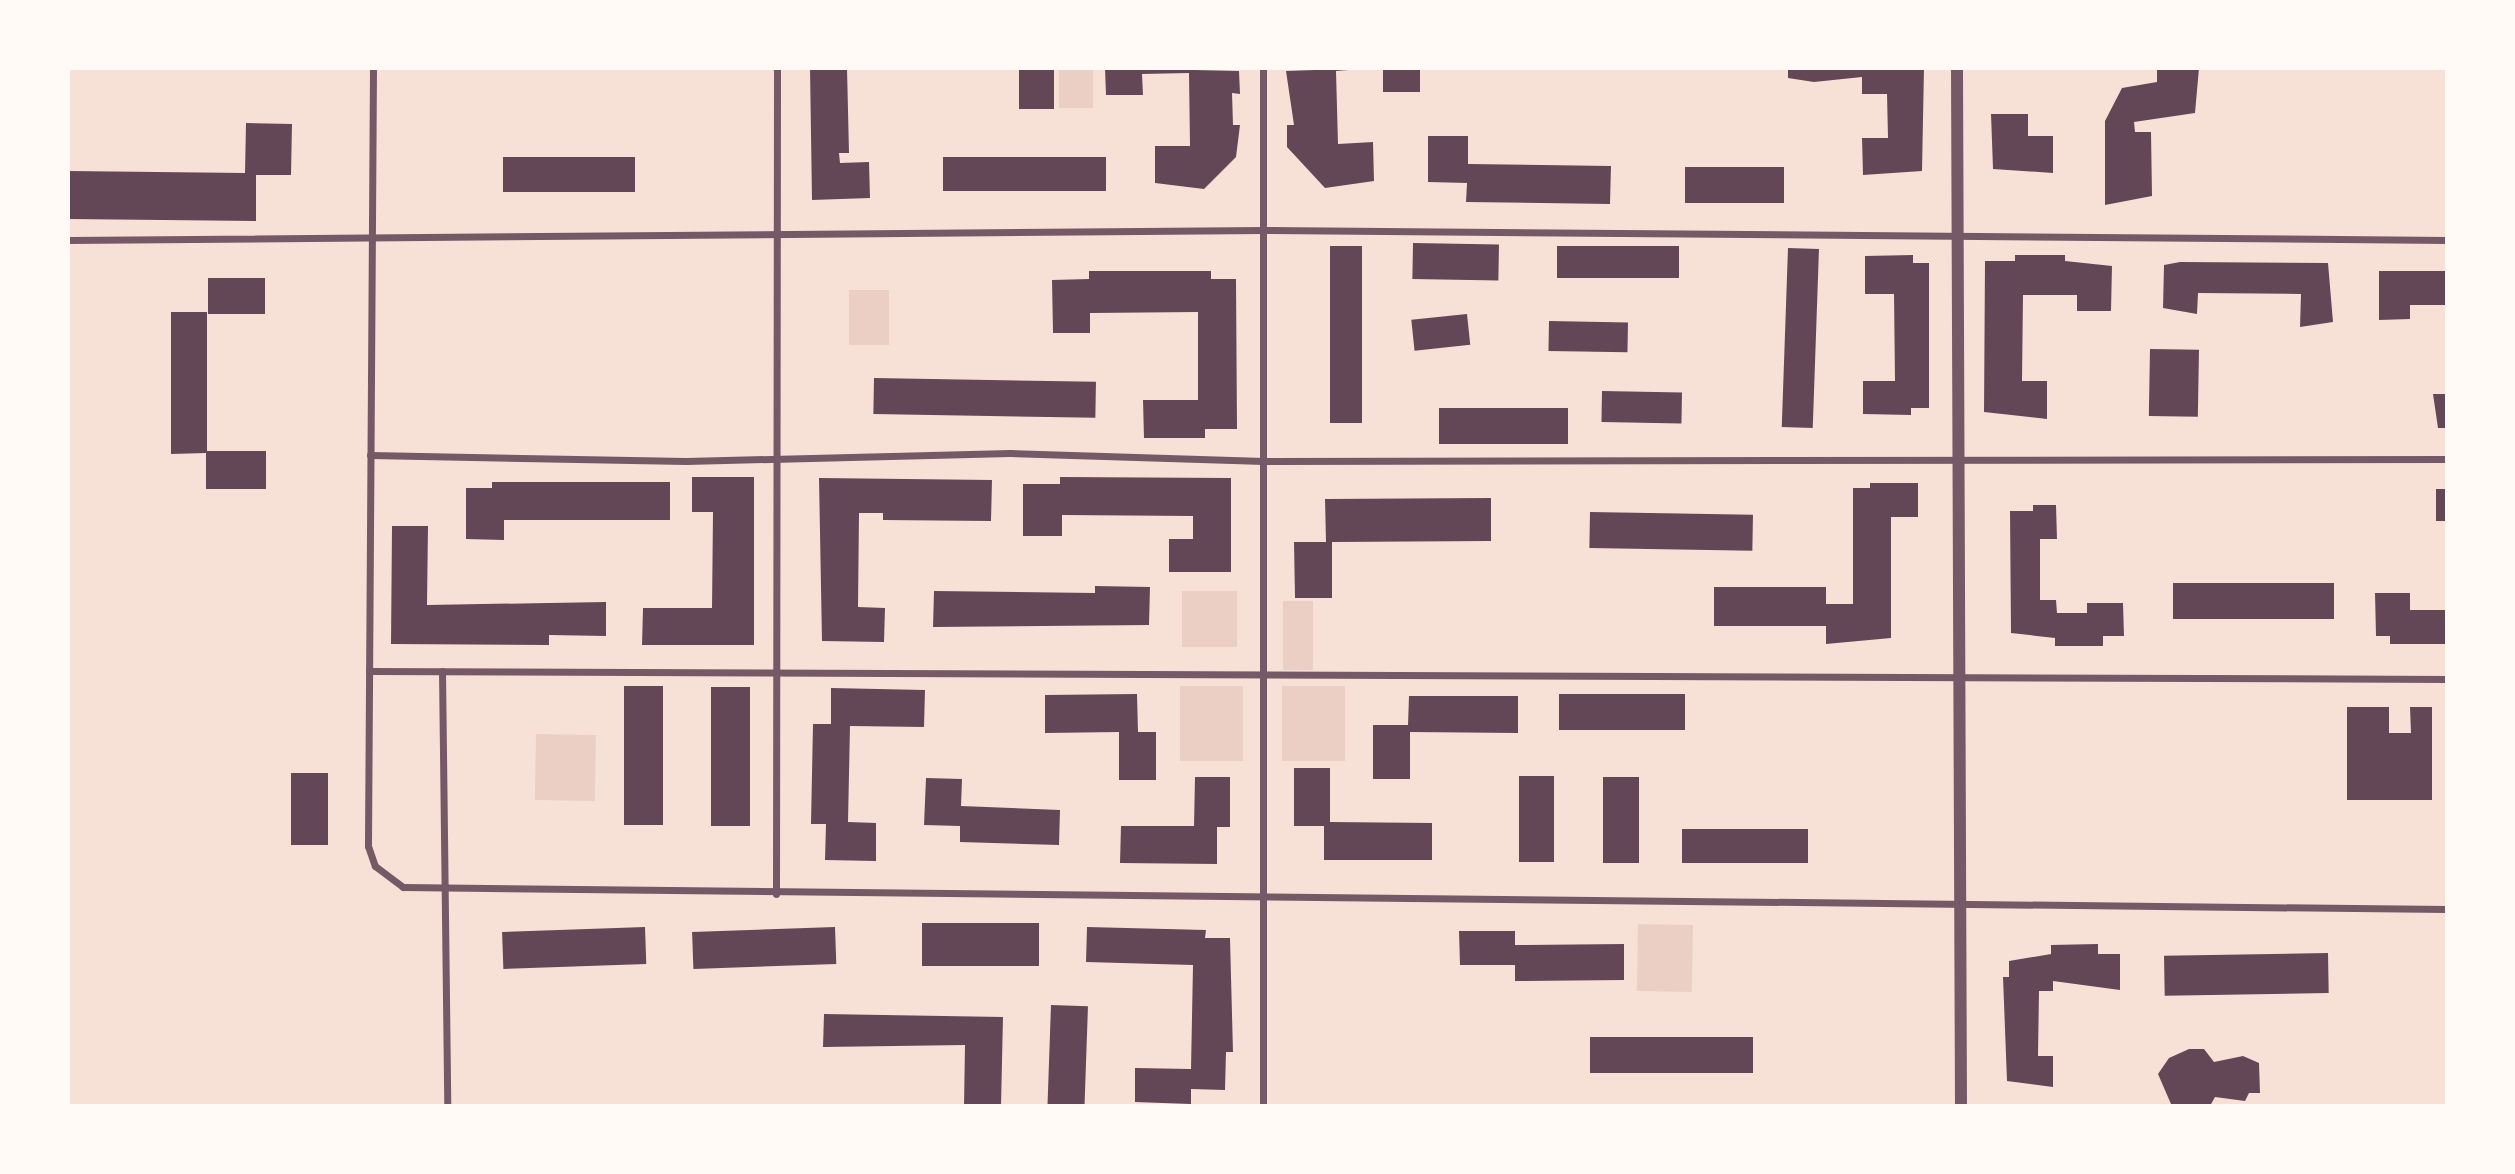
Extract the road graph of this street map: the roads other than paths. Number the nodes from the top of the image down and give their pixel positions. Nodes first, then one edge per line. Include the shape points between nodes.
1 (373, 68) edge
2 (777, 68) edge
3 (1263, 68) edge
4 (1957, 68) edge
5 (1264, 230) junction
6 (776, 231) junction
7 (1957, 237) junction
8 (370, 239) junction
9 (68, 240) edge
10 (2447, 240) edge
11 (370, 454) junction
12 (779, 457) junction
13 (1957, 459) junction
14 (2447, 459) edge
15 (1264, 461) junction
16 (369, 671) junction
17 (442, 671) junction
18 (775, 671) junction
19 (1265, 676) junction
20 (2447, 679) edge
21 (1958, 680) junction
22 (443, 890) junction
23 (776, 894) junction
24 (1264, 897) junction
25 (1959, 900) junction
26 (2447, 909) edge
27 (447, 1106) edge
28 (1263, 1106) edge
29 (1961, 1106) edge

1 - 8 street
2 - 6 street
3 - 5 street
4 - 7 street
5 - 6 street
5 - 7 street
5 - 15 street
6 - 8 street
6 - 12 street
7 - 10 street
7 - 13 street
8 - 9 street
8 - 11 street
11 - 12 street
11 - 16 street
12 - 15 street via 1010,453
12 - 18 street
13 - 14 street
13 - 15 street
13 - 21 street
15 - 19 street
16 - 17 street
16 - 22 street via 368,846 375,866 403,887
17 - 18 street
17 - 22 street
18 - 19 street
18 - 23 street
19 - 21 street
19 - 24 street
20 - 21 street
21 - 25 street
22 - 23 street
22 - 27 street
23 - 24 street
24 - 25 street
24 - 28 street
25 - 26 street
25 - 29 street

